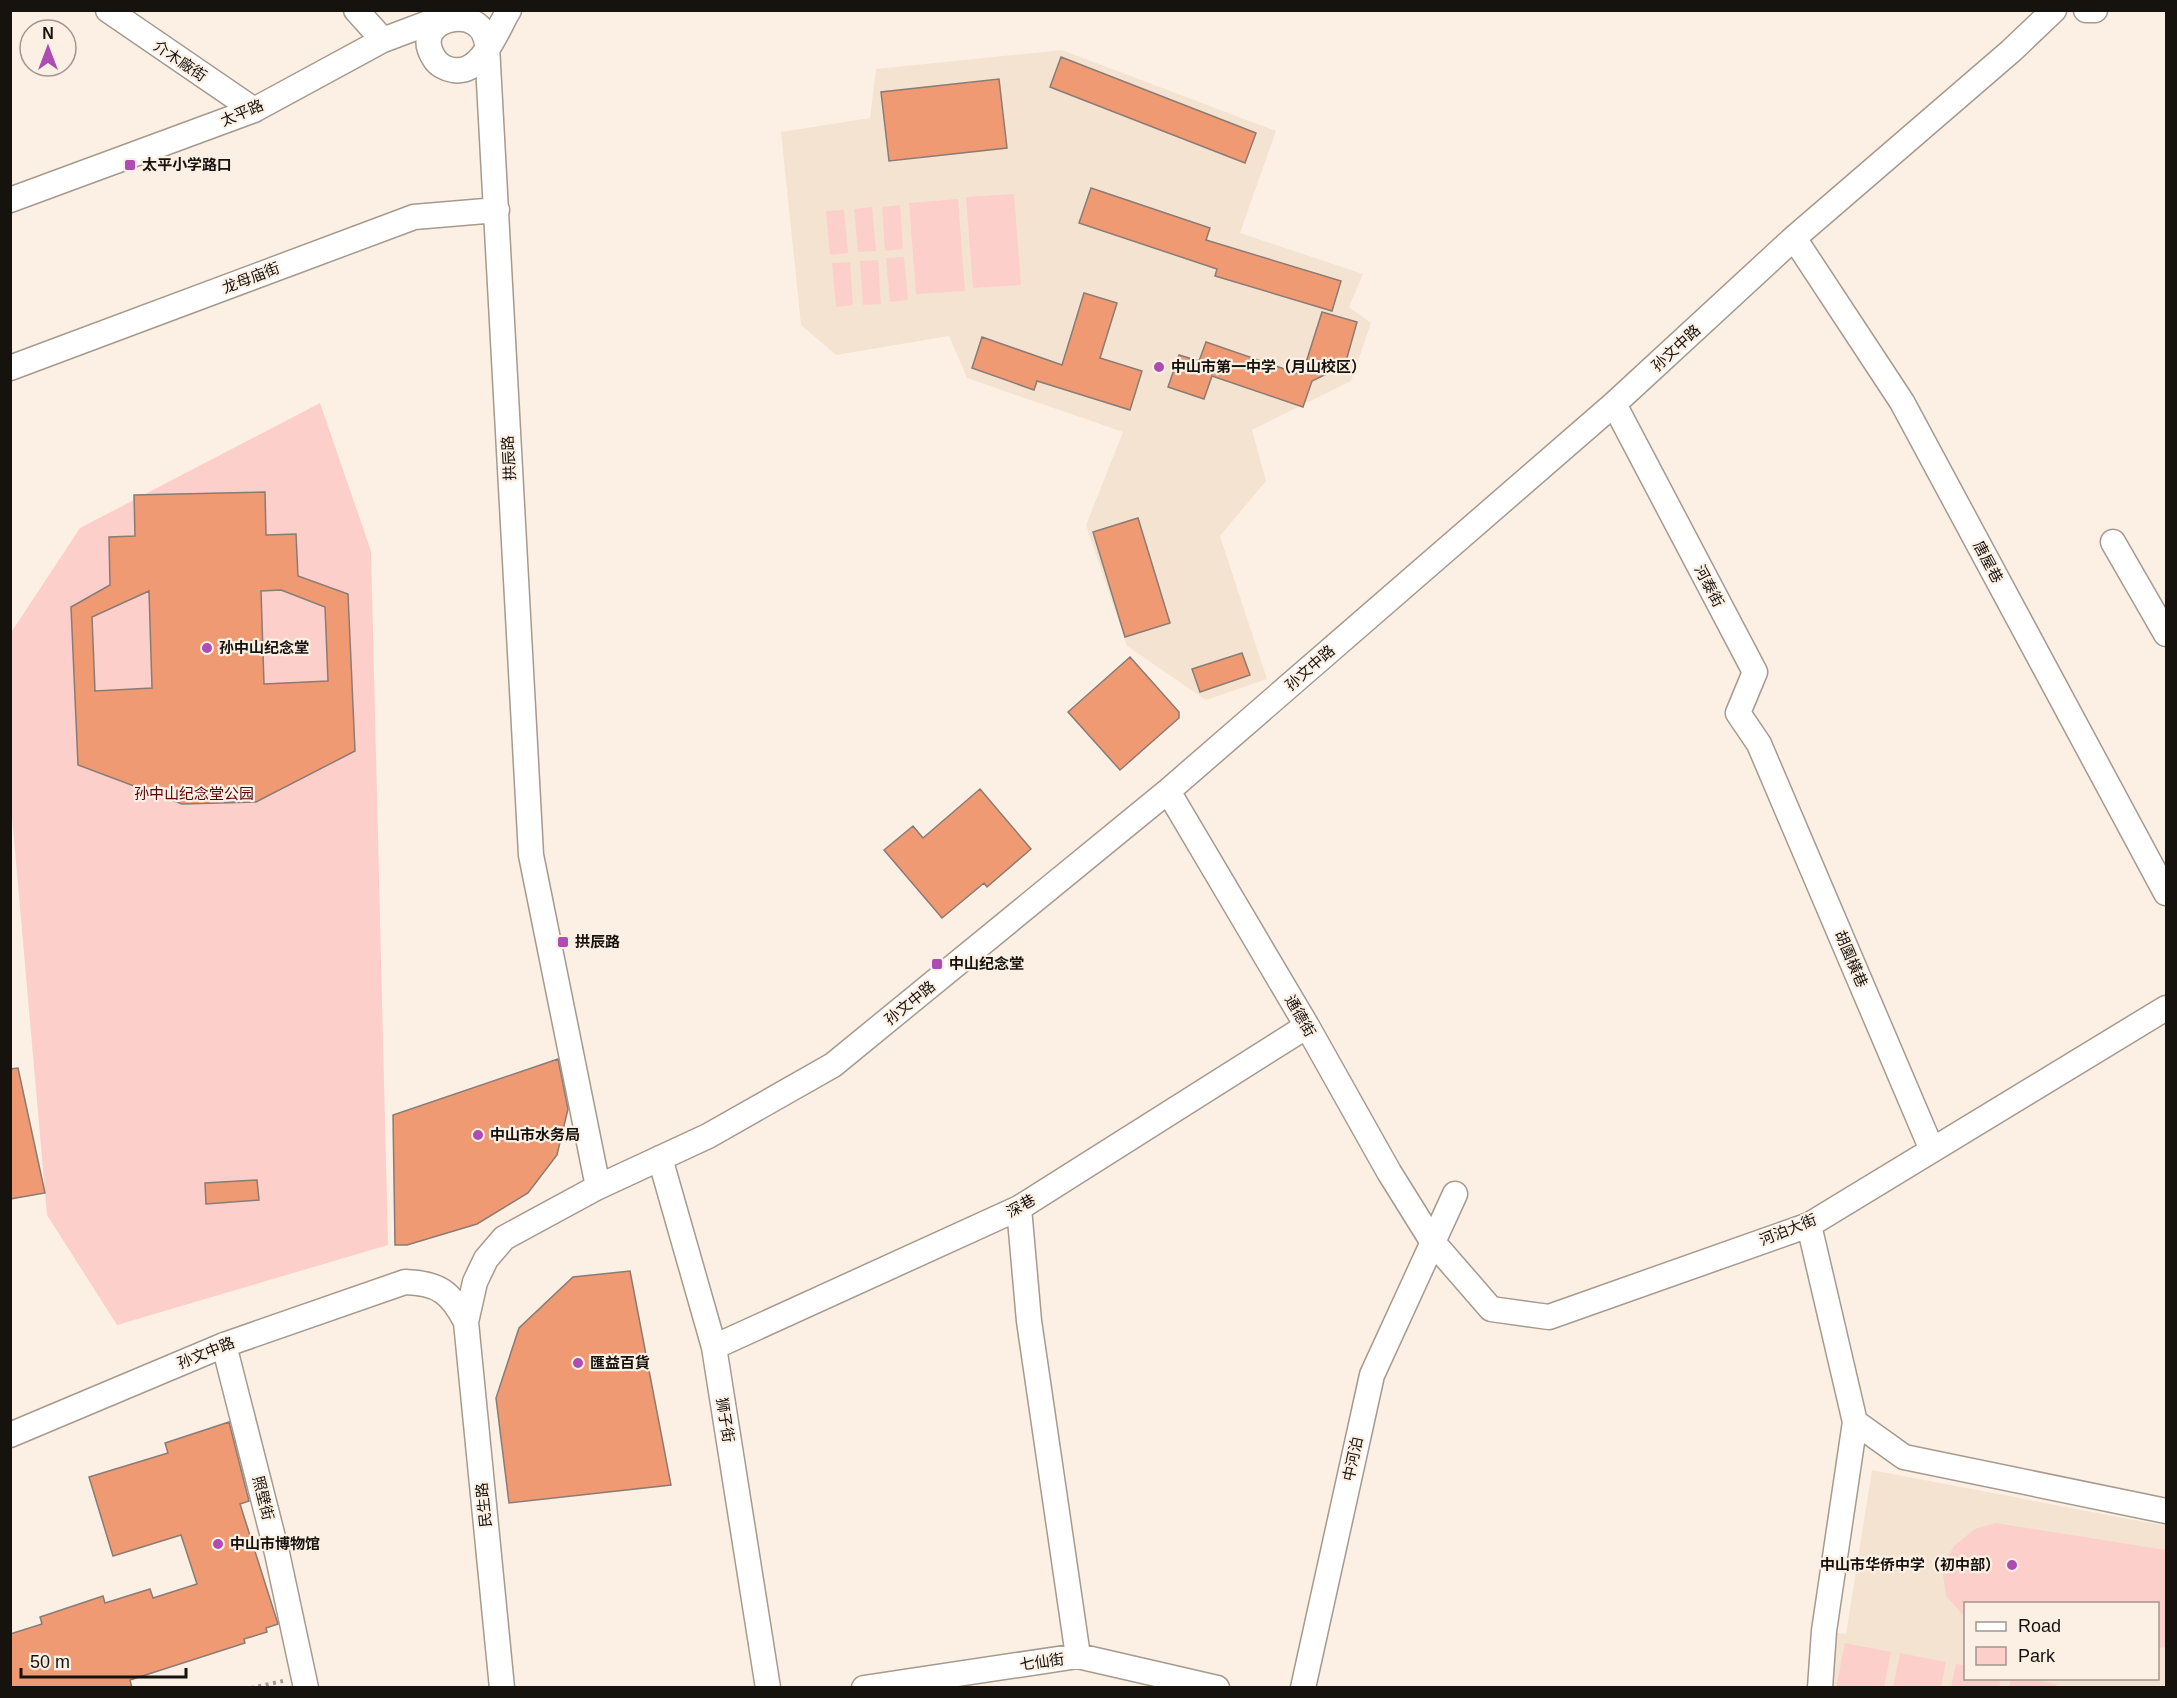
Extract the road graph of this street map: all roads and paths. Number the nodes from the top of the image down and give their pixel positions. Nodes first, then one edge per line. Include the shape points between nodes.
1 (108, 10) edge
2 (356, 10) edge
3 (509, 10) edge
4 (2054, 10) edge
5 (2086, 10) edge
6 (2095, 10) edge
7 (454, 15) edge
8 (386, 39) junction
9 (487, 46) junction
10 (434, 58) junction
11 (470, 69) junction
12 (490, 96) junction
13 (254, 110) junction
14 (10, 200) edge
15 (497, 210) junction
16 (1794, 238) junction
17 (10, 368) edge
18 (1614, 404) junction
19 (2113, 542) dead end
20 (2166, 634) edge
21 (1769, 768) joint
22 (1168, 791) junction
23 (2166, 893) edge
24 (2166, 1008) edge
25 (1307, 1026) junction
26 (1932, 1150) junction
27 (660, 1158) junction
28 (598, 1187) junction
29 (1455, 1194) dead end
30 (1019, 1209) junction
31 (1809, 1225) junction
32 (1432, 1241) junction
33 (466, 1322) junction
34 (224, 1345) junction
35 (714, 1347) junction
36 (1855, 1422) junction
37 (10, 1435) edge
38 (2166, 1510) edge
39 (1078, 1656) junction
40 (306, 1682) edge
41 (251, 1688) edge
42 (502, 1688) edge
43 (768, 1688) edge
44 (864, 1688) edge
45 (1217, 1688) edge
46 (1304, 1688) edge
47 (1820, 1688) edge

1 - 13 street, 介木廠街
2 - 8 street
3 - 9 street
4 - 16 street, 孙文中路
5 - 6 street
7 - 8 street, 太平路
7 - 9 street via 477,20 487,36
7 - 10 street via 429,38
8 - 10 street
8 - 13 street, 太平路
9 - 11 street via 478,64
9 - 12 street, 拱辰路
10 - 11 street via 450,70
11 - 12 street via 480,76
12 - 15 street, 拱辰路
13 - 14 street, 太平路
15 - 17 street, 龙母庙街 via 414,217
15 - 28 street, 拱辰路 via 531,855
16 - 18 street, 孙文中路
16 - 23 street, 唐屋巷 via 1902,402
18 - 21 street, 河泰街 via 1755,672 1738,713 1759,744
18 - 22 street, 孙文中路
19 - 20 street
21 - 26 street, 胡園橫巷
22 - 25 street, 通德街
22 - 27 street, 孙文中路 via 833,1065 708,1136
24 - 26 street, 河泊大街
25 - 30 street, 深巷
25 - 32 street, 通德街
26 - 31 street, 河泊大街
27 - 28 street, 孙文中路
27 - 35 street, 狮子街
28 - 33 street, 孙文中路 via 504,1238 486,1259 475,1282
29 - 32 street, 中河泊
30 - 35 street, 深巷
30 - 39 street via 1029,1321
31 - 32 street, 河泊大街 via 1549,1317 1491,1309
31 - 36 street
32 - 46 street, 中河泊 via 1372,1375
33 - 34 street, 孙文中路 via 458,1306 435,1285 405,1282
33 - 42 street, 民生路
34 - 37 street, 孙文中路
34 - 40 street, 照壁街
35 - 43 street, 狮子街
36 - 38 street via 1904,1457
36 - 47 street via 1824,1631
39 - 44 street, 七仙街
39 - 45 street, 七仙街
40 - 41 path

